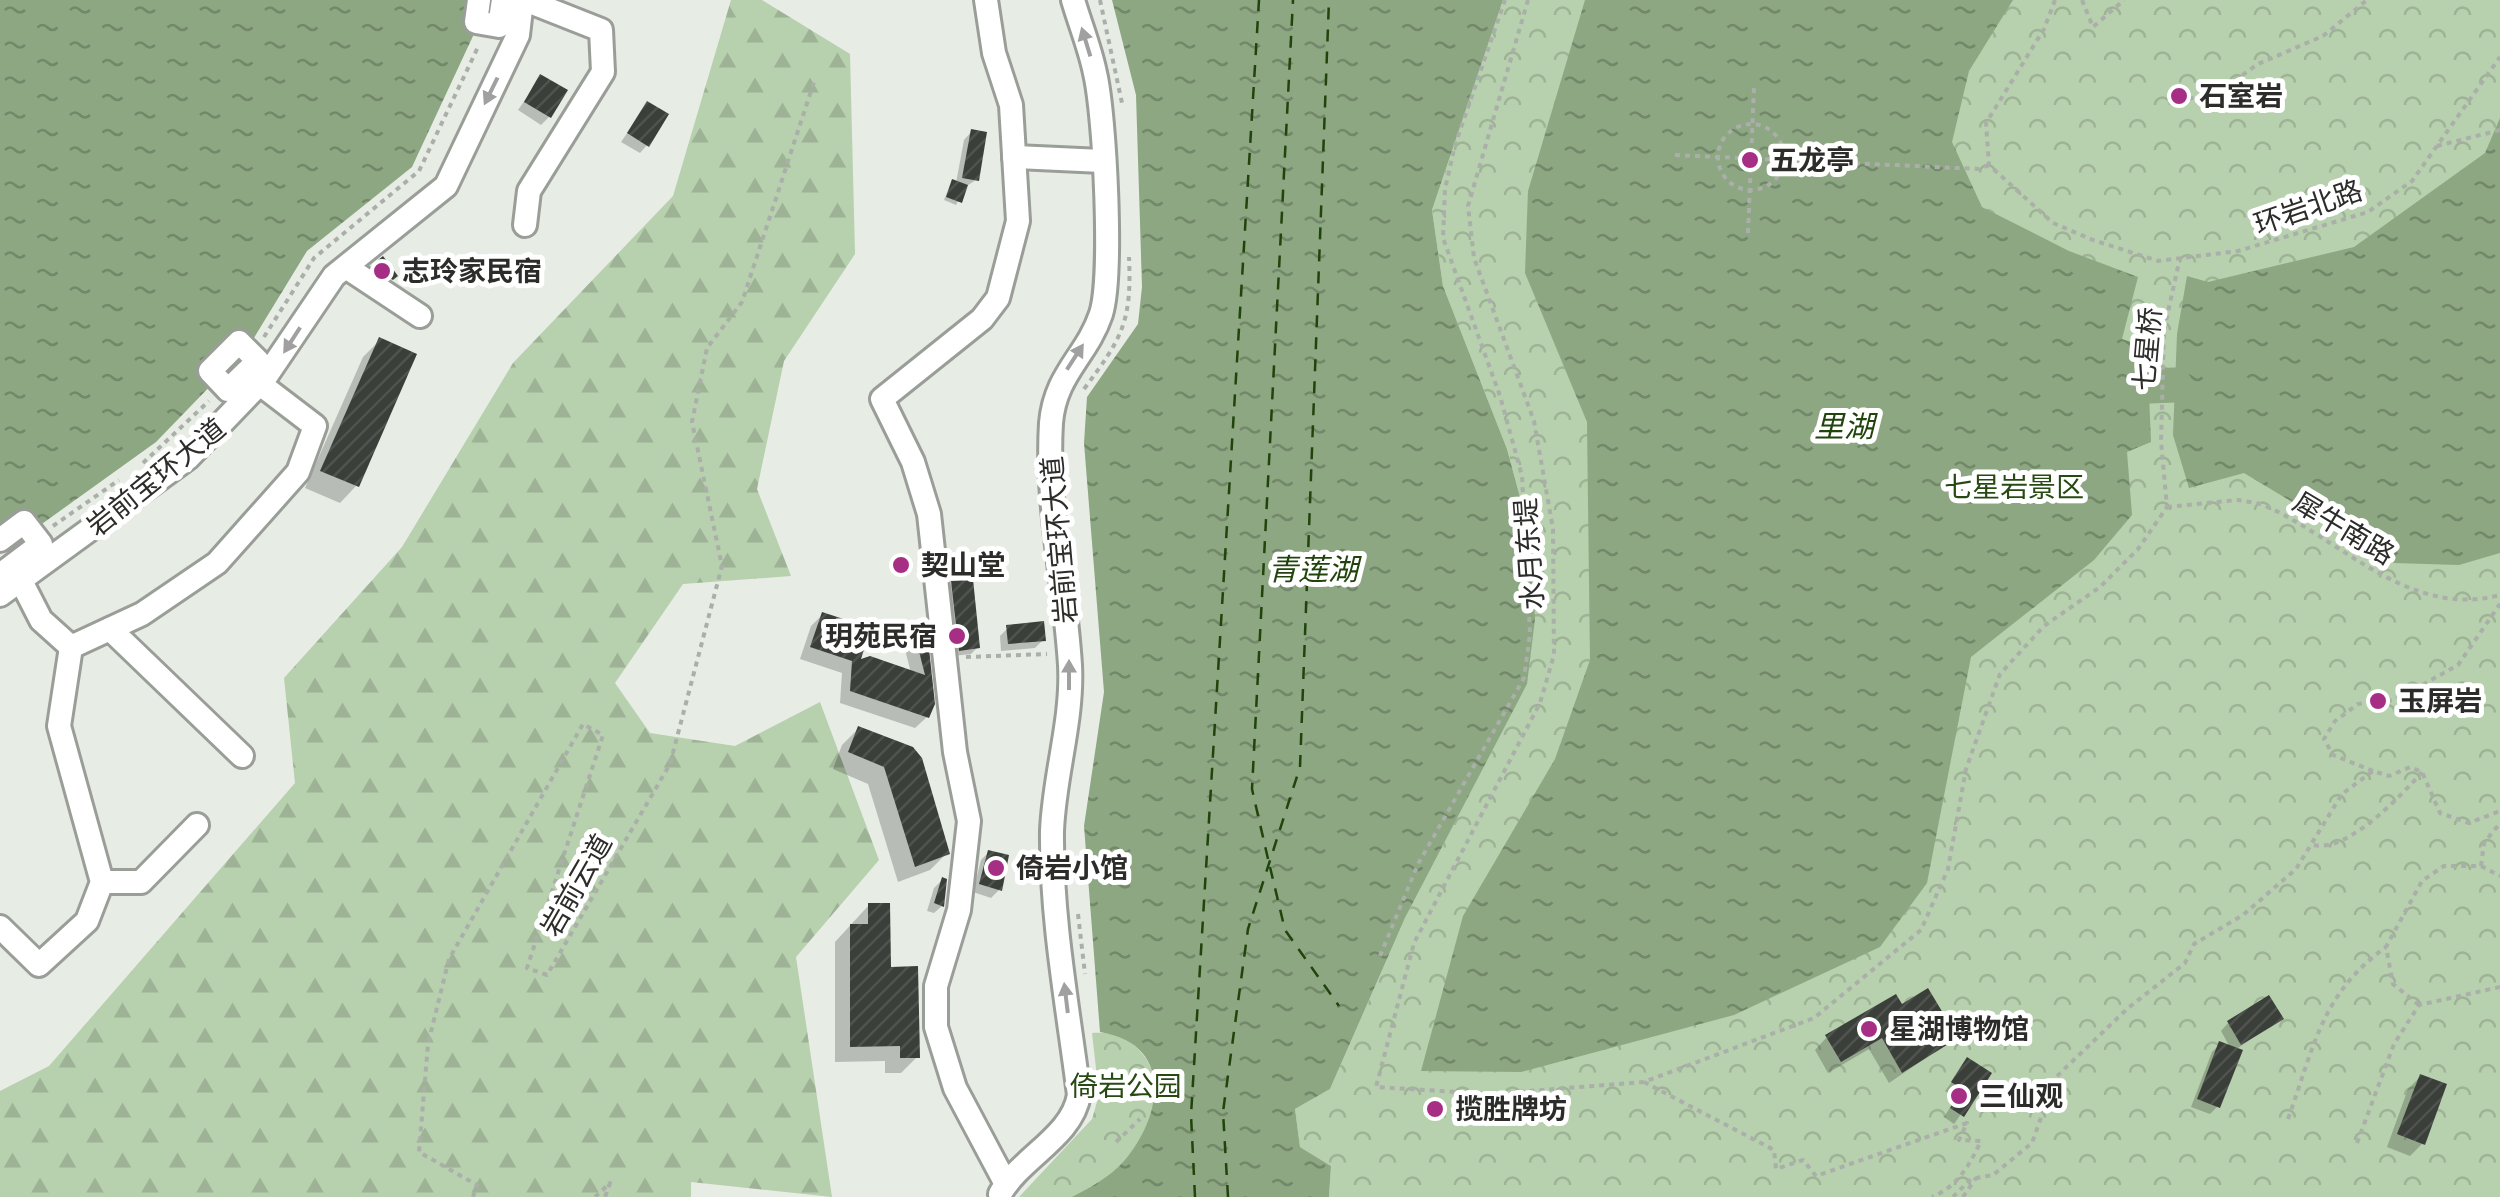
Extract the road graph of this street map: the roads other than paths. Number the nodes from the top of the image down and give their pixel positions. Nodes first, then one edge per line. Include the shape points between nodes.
1 (479, 0) edge
2 (503, 0) edge
3 (524, 0) edge
4 (986, 0) edge
5 (1073, 0) edge
6 (1014, 157) junction
7 (1102, 161) junction
8 (524, 225) dead end
9 (346, 268) junction
10 (420, 316) dead end
11 (252, 356) road end
12 (260, 384) junction
13 (224, 386) road end
14 (0, 540) edge
15 (10, 577) edge
16 (0, 595) edge
17 (110, 629) junction
18 (71, 647) junction
19 (242, 756) dead end
20 (196, 825) dead end
21 (102, 882) junction
22 (0, 927) edge
23 (1002, 1190) edge

1 - 2 street via 476,22 499,26
3 - 8 street via 601,30 603,72 529,191
3 -> 9 street, 岩前宝环大道 via 518,35 446,186
4 - 6 street via 1010,105
7 -> 5 street, 岩前宝环大道 via 1095,72
6 - 7 street
6 - 23 street via 1018,221 998,298 982,319 882,400 913,462 929,514 969,839 936,986 936,1027 955,1088
23 -> 7 street, 岩前宝环大道 via 1068,1124 1079,1095 1052,886 1068,653 1050,474 1059,381 1100,319 1105,297
9 - 10 street
9 -> 12 street, 岩前宝环大道
11 - 13 street via 258,361 228,390
12 - 15 street, 岩前宝环大道 via 142,496
12 - 17 street via 315,426 298,472 217,563
14 - 15 street via 24,522 41,544
15 - 16 street, 岩前宝环大道
15 - 18 street via 40,620
17 - 18 street
17 - 19 street
18 - 21 street via 59,726
20 - 21 street via 142,882
21 - 22 street via 86,921 39,965

